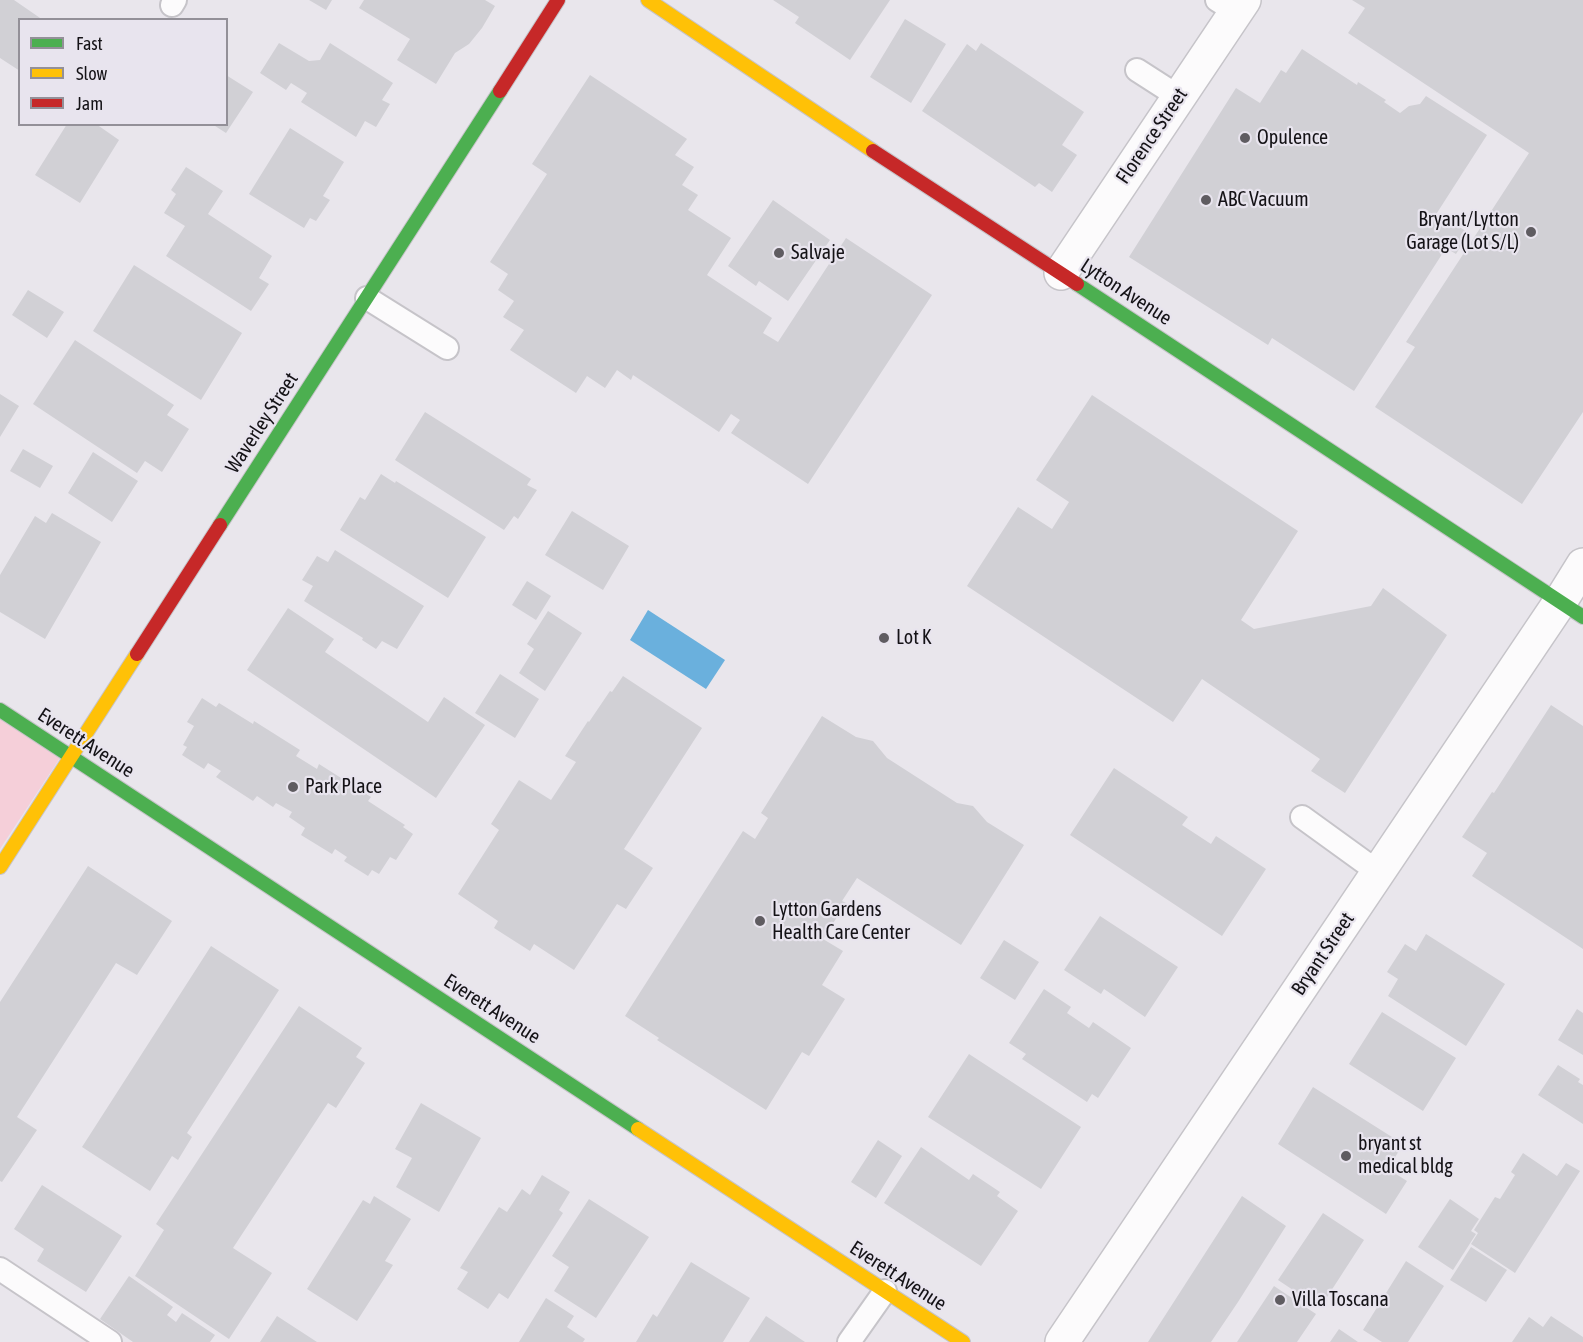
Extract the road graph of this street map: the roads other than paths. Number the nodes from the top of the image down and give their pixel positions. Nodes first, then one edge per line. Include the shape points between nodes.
1 (558, 0) edge
2 (648, 0) edge
3 (1232, 4) edge
4 (1137, 70) dead end
5 (1179, 97) junction
6 (1061, 273) junction
7 (367, 298) junction
8 (447, 348) dead end
9 (1583, 565) edge
10 (1572, 609) edge
11 (0, 710) edge
12 (70, 756) junction
13 (1302, 817) dead end
14 (0, 867) edge
15 (1378, 872) junction
16 (0, 1269) edge
17 (885, 1291) junction
18 (110, 1342) edge
19 (849, 1342) edge
20 (963, 1342) edge
21 (1062, 1342) edge

1 - 7 street, Waverley Street
2 - 6 street, Lytton Avenue
3 - 5 street, Florence Street
4 - 5 lane
5 - 6 street, Florence Street
6 - 10 street, Lytton Avenue
7 - 8 lane
7 - 12 street, Waverley Street
9 - 10 street, Bryant Street
10 - 15 street, Bryant Street
11 - 12 street, Everett Avenue
12 - 14 street, Waverley Street
12 - 17 street, Everett Avenue
13 - 15 lane
15 - 21 street, Bryant Street
16 - 18 lane
17 - 19 lane
17 - 20 street, Everett Avenue

